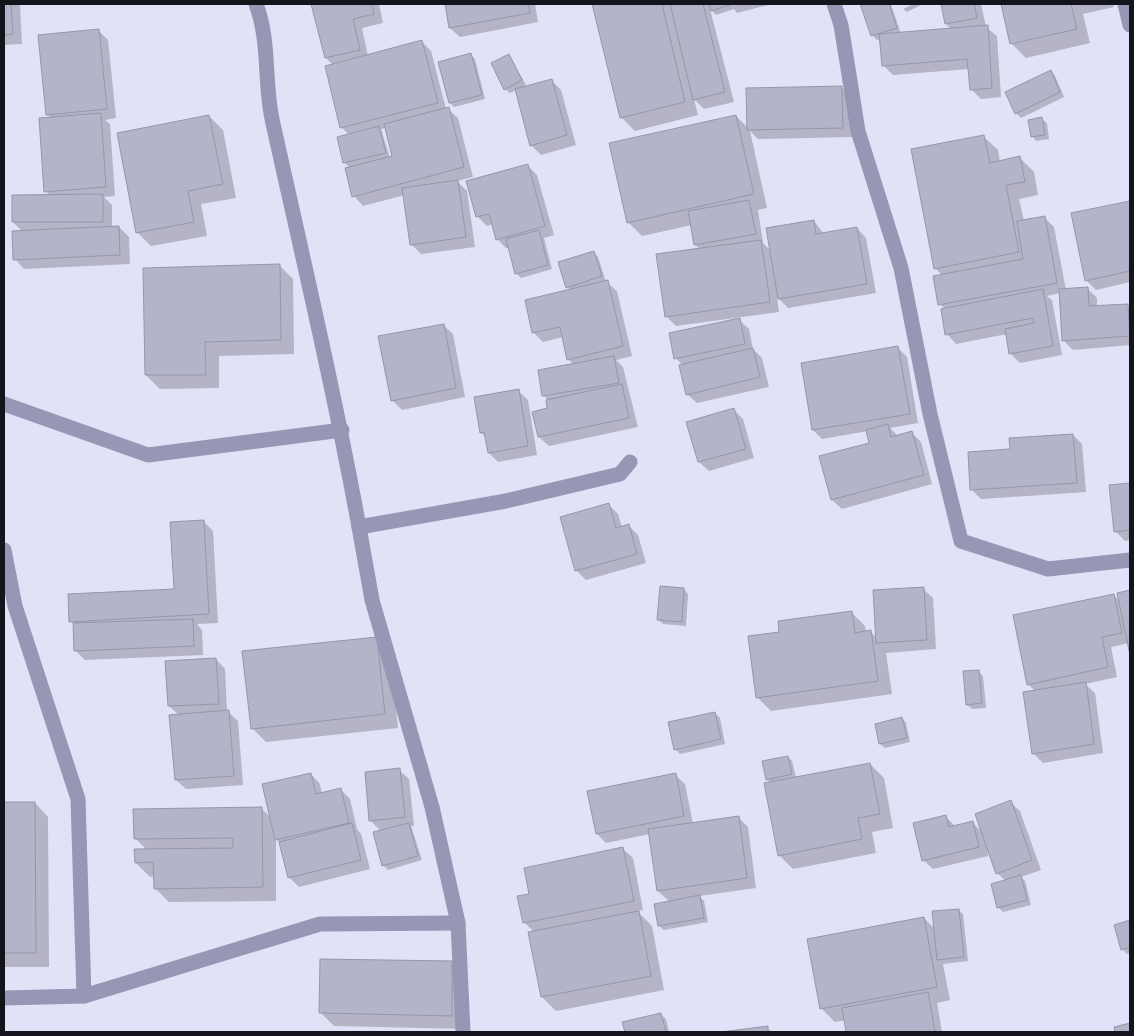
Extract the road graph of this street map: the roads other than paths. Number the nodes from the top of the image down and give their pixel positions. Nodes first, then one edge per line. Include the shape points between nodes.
1 (256, 4) edge
2 (834, 4) edge
3 (1125, 4) edge
4 (1130, 24) edge
5 (4, 404) edge
6 (342, 430) junction
7 (630, 462) dead end
8 (359, 527) junction
9 (4, 550) edge
10 (1130, 560) edge
11 (9, 606) edge
12 (458, 923) junction
13 (84, 996) junction
14 (4, 998) edge
15 (463, 1032) edge

1 - 6 street via 263,22 271,116
2 - 10 street via 841,24 858,131 901,268 930,414 961,541 1048,569
3 - 4 street
5 - 6 street via 148,455
6 - 8 street
7 - 8 street via 620,474 506,501
8 - 12 street via 372,600 432,807
9 - 11 street
11 - 13 street via 78,799
12 - 13 street via 320,924
12 - 15 street
13 - 14 street

